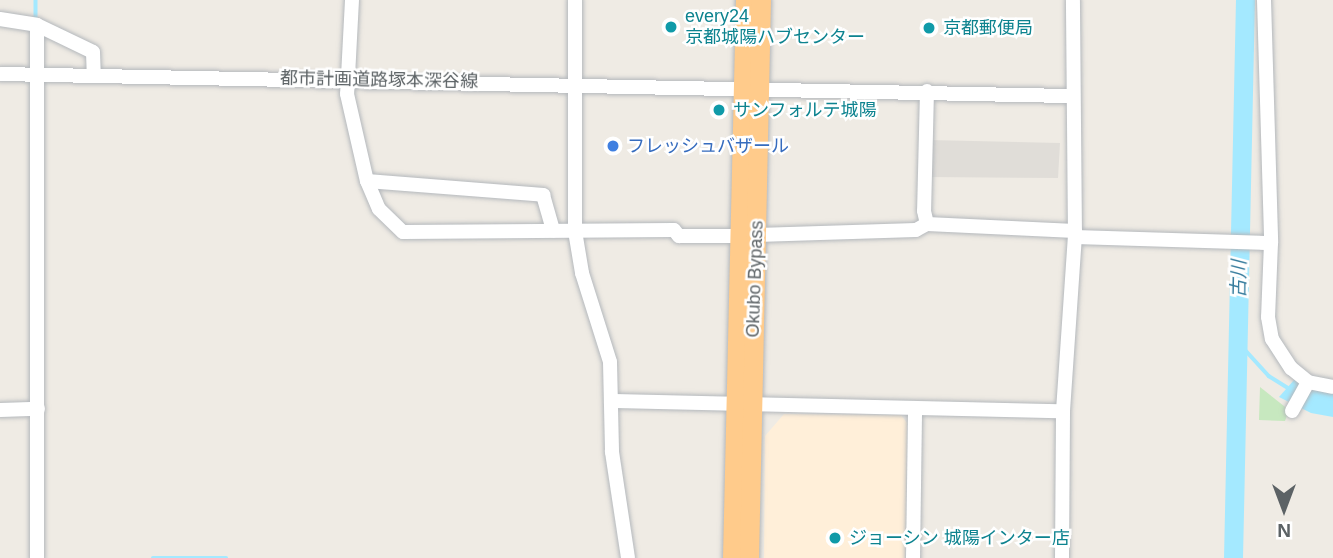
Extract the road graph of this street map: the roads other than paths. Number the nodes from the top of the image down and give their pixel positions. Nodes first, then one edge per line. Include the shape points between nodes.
1 (352, 0) edge
2 (575, 0) edge
3 (745, 0) edge
4 (761, 0) edge
5 (1073, 0) edge
6 (1264, 0) edge
7 (0, 19) edge
8 (37, 25) junction
9 (0, 74) edge
10 (40, 75) junction
11 (94, 75) junction
12 (348, 79) junction
13 (574, 83) junction
14 (751, 87) junction
15 (927, 91) junction
16 (1072, 96) junction
17 (367, 181) junction
18 (927, 224) junction
19 (553, 231) junction
20 (575, 231) junction
21 (748, 233) junction
22 (1074, 234) junction
23 (1271, 243) junction
24 (1308, 382) junction
25 (1333, 387) edge
26 (611, 401) junction
27 (743, 406) junction
28 (38, 409) junction
29 (0, 410) edge
30 (915, 410) junction
31 (1063, 411) junction
32 (1292, 411) dead end
33 (37, 558) edge
34 (628, 558) edge
35 (732, 558) edge
36 (749, 558) edge
37 (913, 558) edge
38 (1062, 558) edge

1 - 12 street
2 - 13 street
3 - 14 highway, Okubo Bypass
4 - 14 highway, Okubo Bypass
5 - 16 street
6 - 23 street
7 - 8 street
8 - 10 street
8 - 11 street via 93,52
9 - 10 street, 都市計画道路塚本深谷線
10 - 11 street, 都市計画道路塚本深谷線
10 - 28 street
11 - 12 street, 都市計画道路塚本深谷線
12 - 13 street, 都市計画道路塚本深谷線
12 - 17 street via 346,93
13 - 14 street, 都市計画道路塚本深谷線
13 - 20 street
14 - 15 street, 都市計画道路塚本深谷線
14 - 21 highway, Okubo Bypass
15 - 16 street, 都市計画道路塚本深谷線
15 - 18 street via 923,211
16 - 22 street
17 - 19 street via 379,209 403,232
17 - 19 street via 543,195
18 - 21 street via 916,230 827,231 824,236
18 - 22 street
19 - 20 street
20 - 21 street via 674,230 679,236
20 - 26 street via 582,273 605,336
21 - 27 highway, Okubo Bypass
22 - 23 street
22 - 31 street
23 - 24 street via 1268,317 1272,339 1291,368
24 - 25 street
24 - 32 street
26 - 27 street
26 - 34 street via 612,452
27 - 30 street
27 - 35 highway, Okubo Bypass
27 - 36 highway, Okubo Bypass
28 - 29 street
28 - 33 street
30 - 31 street
30 - 37 street
31 - 38 street

